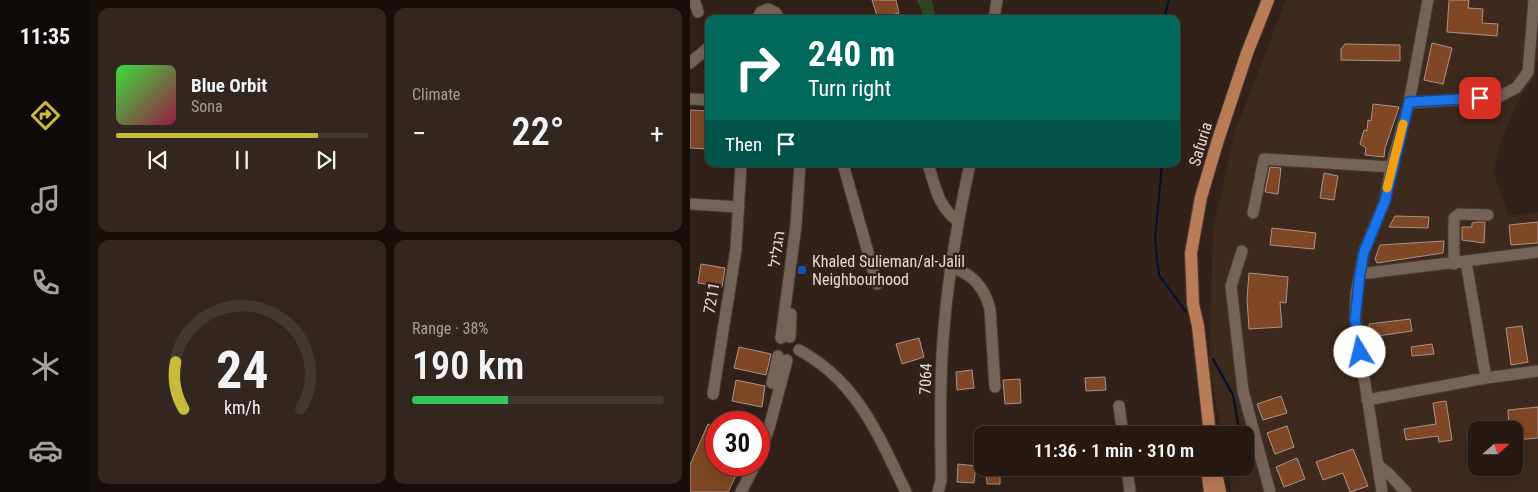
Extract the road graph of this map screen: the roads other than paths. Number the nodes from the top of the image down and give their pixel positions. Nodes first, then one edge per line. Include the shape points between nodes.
1 (694, 0) edge
2 (757, 0) edge
3 (996, 0) edge
4 (1268, 0) edge
5 (1428, 0) edge
6 (1534, 0) edge
7 (763, 10) edge
8 (698, 12) dead end
9 (777, 15) edge
10 (994, 15) edge
11 (705, 50) edge
12 (690, 63) edge
13 (690, 99) edge
14 (705, 100) edge
15 (1409, 102) junction
16 (741, 167) edge
17 (800, 167) edge
18 (808, 167) edge
19 (844, 167) edge
20 (929, 167) edge
21 (969, 167) edge
22 (1391, 167) junction
23 (690, 204) edge
24 (738, 207) junction
25 (1253, 213) dead end
26 (1488, 215) dead end
27 (958, 220) junction
28 (1242, 251) dead end
29 (1538, 252) edge
30 (1466, 262) junction
31 (1454, 264) junction
32 (951, 267) junction
33 (1360, 274) junction
34 (877, 284) dead end
35 (1193, 304) junction
36 (786, 337) junction
37 (799, 350) junction
38 (783, 358) junction
39 (1538, 371) edge
40 (1486, 378) junction
41 (995, 387) dead end
42 (713, 394) dead end
43 (1367, 400) junction
44 (1119, 406) dead end
45 (766, 411) edge
46 (770, 423) edge
47 (1122, 426) edge
48 (1201, 426) edge
49 (1209, 426) edge
50 (1378, 465) junction
51 (742, 476) edge
52 (748, 476) edge
53 (1128, 476) edge
54 (1208, 476) edge
55 (1217, 476) edge
56 (736, 492) edge
57 (740, 492) edge
58 (906, 492) edge
59 (938, 492) edge
60 (1130, 492) edge
61 (1210, 492) edge
62 (1220, 492) edge
63 (1270, 492) edge
64 (1382, 492) edge
65 (1406, 492) edge

1 - 8 street
2 - 7 street
3 - 10 street
4 - 35 main road, Safuria via 1247,53 1200,197 1190,253
5 - 15 street
6 - 15 street via 1528,72 1516,88 1498,97
7 - 9 street
11 - 12 street
13 - 14 street
15 - 22 street
16 - 24 street, 7211
17 - 36 street, הגליל
18 - 36 street, הגליל via 804,225
19 - 34 street
20 - 27 street via 939,200 946,212
21 - 27 street, 7064
22 - 25 street via 1264,159
22 - 33 street via 1385,201 1364,252
23 - 24 street
24 - 42 street, 7211 via 736,249
26 - 31 street via 1459,214 1454,218
27 - 32 street, 7064
28 - 63 street via 1231,286 1243,391
29 - 30 street
30 - 31 street
30 - 40 street
31 - 33 street
32 - 41 street via 977,282 987,298
32 - 59 street, 7064 via 940,385 941,481
33 - 43 street via 1355,319
35 - 48 main road, Safuria via 1191,324
35 - 49 main road, Safuria
36 - 37 street via 796,340
36 - 38 street via 776,348
37 - 38 street via 796,357
37 - 58 street via 823,364 853,394
38 - 45 street
38 - 46 street
39 - 40 street
40 - 43 street
43 - 50 street
44 - 47 street
50 - 64 street
50 - 65 street
51 - 56 street
52 - 57 street
53 - 60 street
54 - 61 main road
55 - 62 main road

